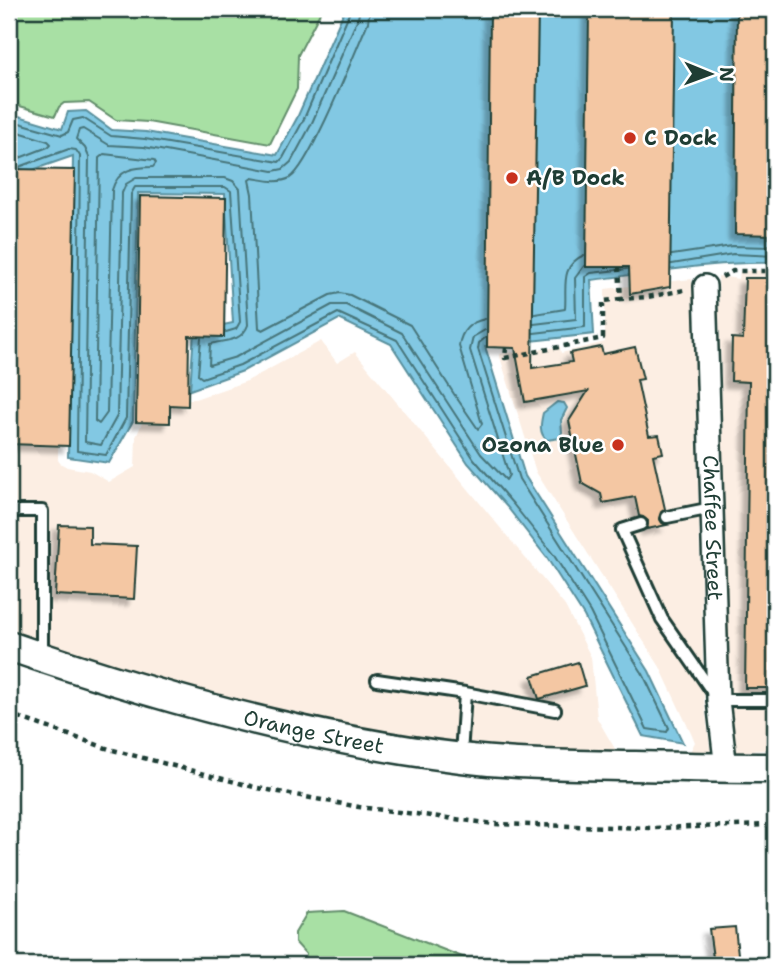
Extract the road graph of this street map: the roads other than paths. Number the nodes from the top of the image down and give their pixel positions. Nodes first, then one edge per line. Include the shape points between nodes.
1 (705, 286) dead end
2 (712, 508) junction
3 (9, 511) edge
4 (667, 517) dead end
5 (641, 524) dead end
6 (9, 646) edge
7 (41, 657) junction
8 (377, 680) dead end
9 (465, 693) junction
10 (718, 700) junction
11 (775, 700) edge
12 (555, 710) dead end
13 (461, 758) junction
14 (726, 768) junction
15 (775, 768) edge

1 - 2 street, Chaffee Street
2 - 4 lane
2 - 10 street, Chaffee Street
3 - 7 lane via 42,511
5 - 10 lane via 622,530 662,620
6 - 7 street, Orange Street
7 - 13 street, Orange Street via 129,687 301,729
8 - 9 lane
9 - 12 lane
9 - 13 lane
10 - 11 lane
10 - 14 street, Chaffee Street
13 - 14 street, Orange Street
14 - 15 street, Orange Street

